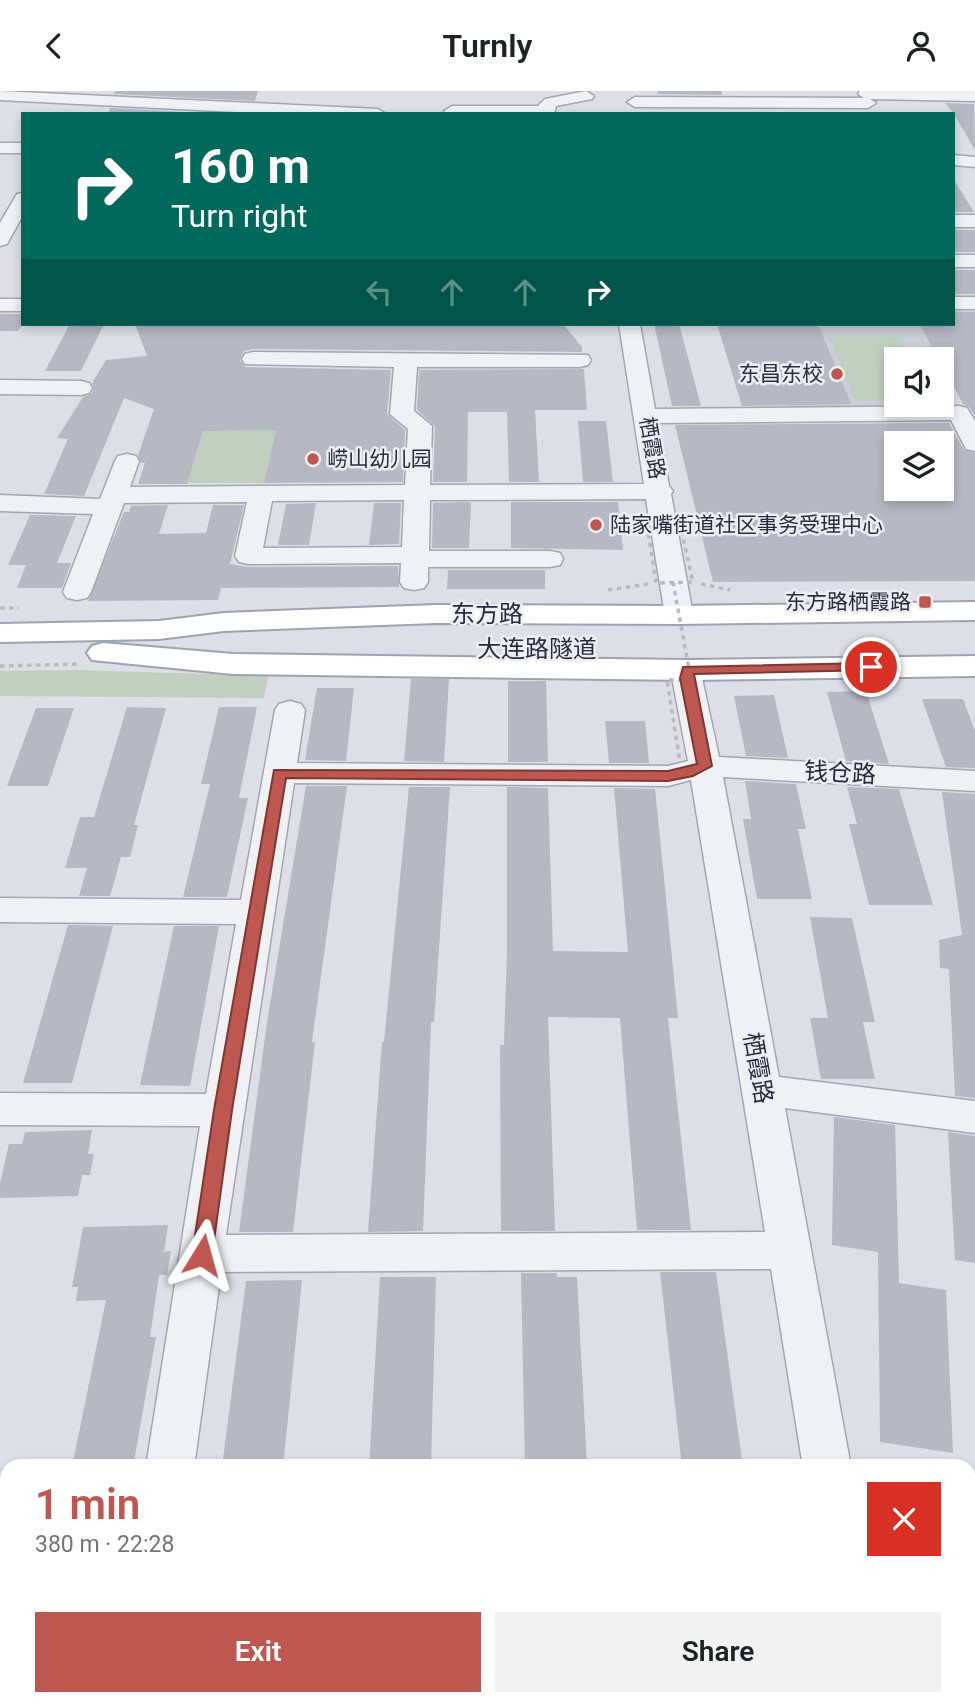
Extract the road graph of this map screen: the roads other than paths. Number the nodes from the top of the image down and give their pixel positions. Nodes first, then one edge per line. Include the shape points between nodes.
1 (454, 91) edge
2 (586, 93) edge
3 (0, 95) edge
4 (642, 96) edge
5 (975, 96) edge
6 (384, 97) dead end
7 (827, 97) edge
8 (179, 98) edge
9 (232, 99) edge
10 (742, 100) edge
11 (868, 100) edge
12 (75, 101) edge
13 (263, 111) edge
14 (301, 112) edge
15 (385, 112) edge
16 (452, 112) edge
17 (546, 112) edge
18 (591, 112) edge
19 (0, 148) edge
20 (21, 148) edge
21 (21, 202) edge
22 (955, 221) edge
23 (975, 221) edge
24 (0, 239) edge
25 (955, 261) edge
26 (975, 261) edge
27 (955, 303) edge
28 (975, 303) edge
29 (0, 305) edge
30 (21, 305) edge
31 (629, 326) edge
32 (253, 359) dead end
33 (406, 360) junction
34 (580, 360) dead end
35 (0, 387) edge
36 (81, 388) dead end
37 (646, 416) junction
38 (975, 444) edge
39 (127, 461) dead end
40 (660, 491) junction
41 (417, 494) junction
42 (261, 495) junction
43 (112, 501) junction
44 (0, 503) edge
45 (550, 559) dead end
46 (415, 565) junction
47 (77, 592) dead end
48 (975, 611) edge
49 (679, 615) junction
50 (975, 626) edge
51 (159, 631) junction
52 (0, 633) edge
53 (975, 646) edge
54 (98, 652) junction
55 (0, 654) edge
56 (975, 666) edge
57 (688, 670) junction
58 (290, 710) dead end
59 (693, 764) junction
60 (279, 773) junction
61 (975, 781) edge
62 (0, 910) edge
63 (256, 912) junction
64 (761, 1090) junction
65 (0, 1109) edge
66 (223, 1110) junction
67 (975, 1117) edge
68 (790, 1250) junction
69 (202, 1255) junction
70 (171, 1459) edge
71 (826, 1459) edge

1 - 16 street
2 - 17 street via 551,101
2 - 18 street
3 - 12 street
4 - 10 street
5 - 11 street
6 - 15 street
7 - 10 street
7 - 11 street
8 - 9 street
8 - 12 street
9 - 13 street
13 - 14 street
16 - 17 street
19 - 20 street
21 - 24 street
22 - 23 street
25 - 26 street
27 - 28 street
29 - 30 street
31 - 37 street, 栖霞路
32 - 33 street
33 - 34 street
33 - 41 street via 402,414 421,426
35 - 36 street
37 - 38 street via 959,413
37 - 40 street, 栖霞路
39 - 43 street
40 - 41 street
40 - 49 street, 栖霞路
41 - 42 street
41 - 46 street
42 - 43 street
42 - 46 street via 248,556
43 - 44 street
43 - 47 street
45 - 46 street
48 - 49 main road, 东方路
49 - 51 main road, 东方路 via 423,615 223,622
50 - 51 main road, 大连路隧道
51 - 52 main road, 东方路
53 - 54 main road, 大连路隧道
54 - 55 main road
54 - 57 main road via 233,664
56 - 57 main road
57 - 59 street, 栖霞路
58 - 60 street
59 - 60 street, 钱仓路 via 668,776
59 - 61 street, 钱仓路
59 - 64 street, 栖霞路
60 - 63 street
62 - 63 street
63 - 66 street
64 - 67 street
64 - 68 street, 栖霞路
65 - 66 street
66 - 69 street
68 - 69 street
68 - 71 street, 栖霞路
69 - 70 street

